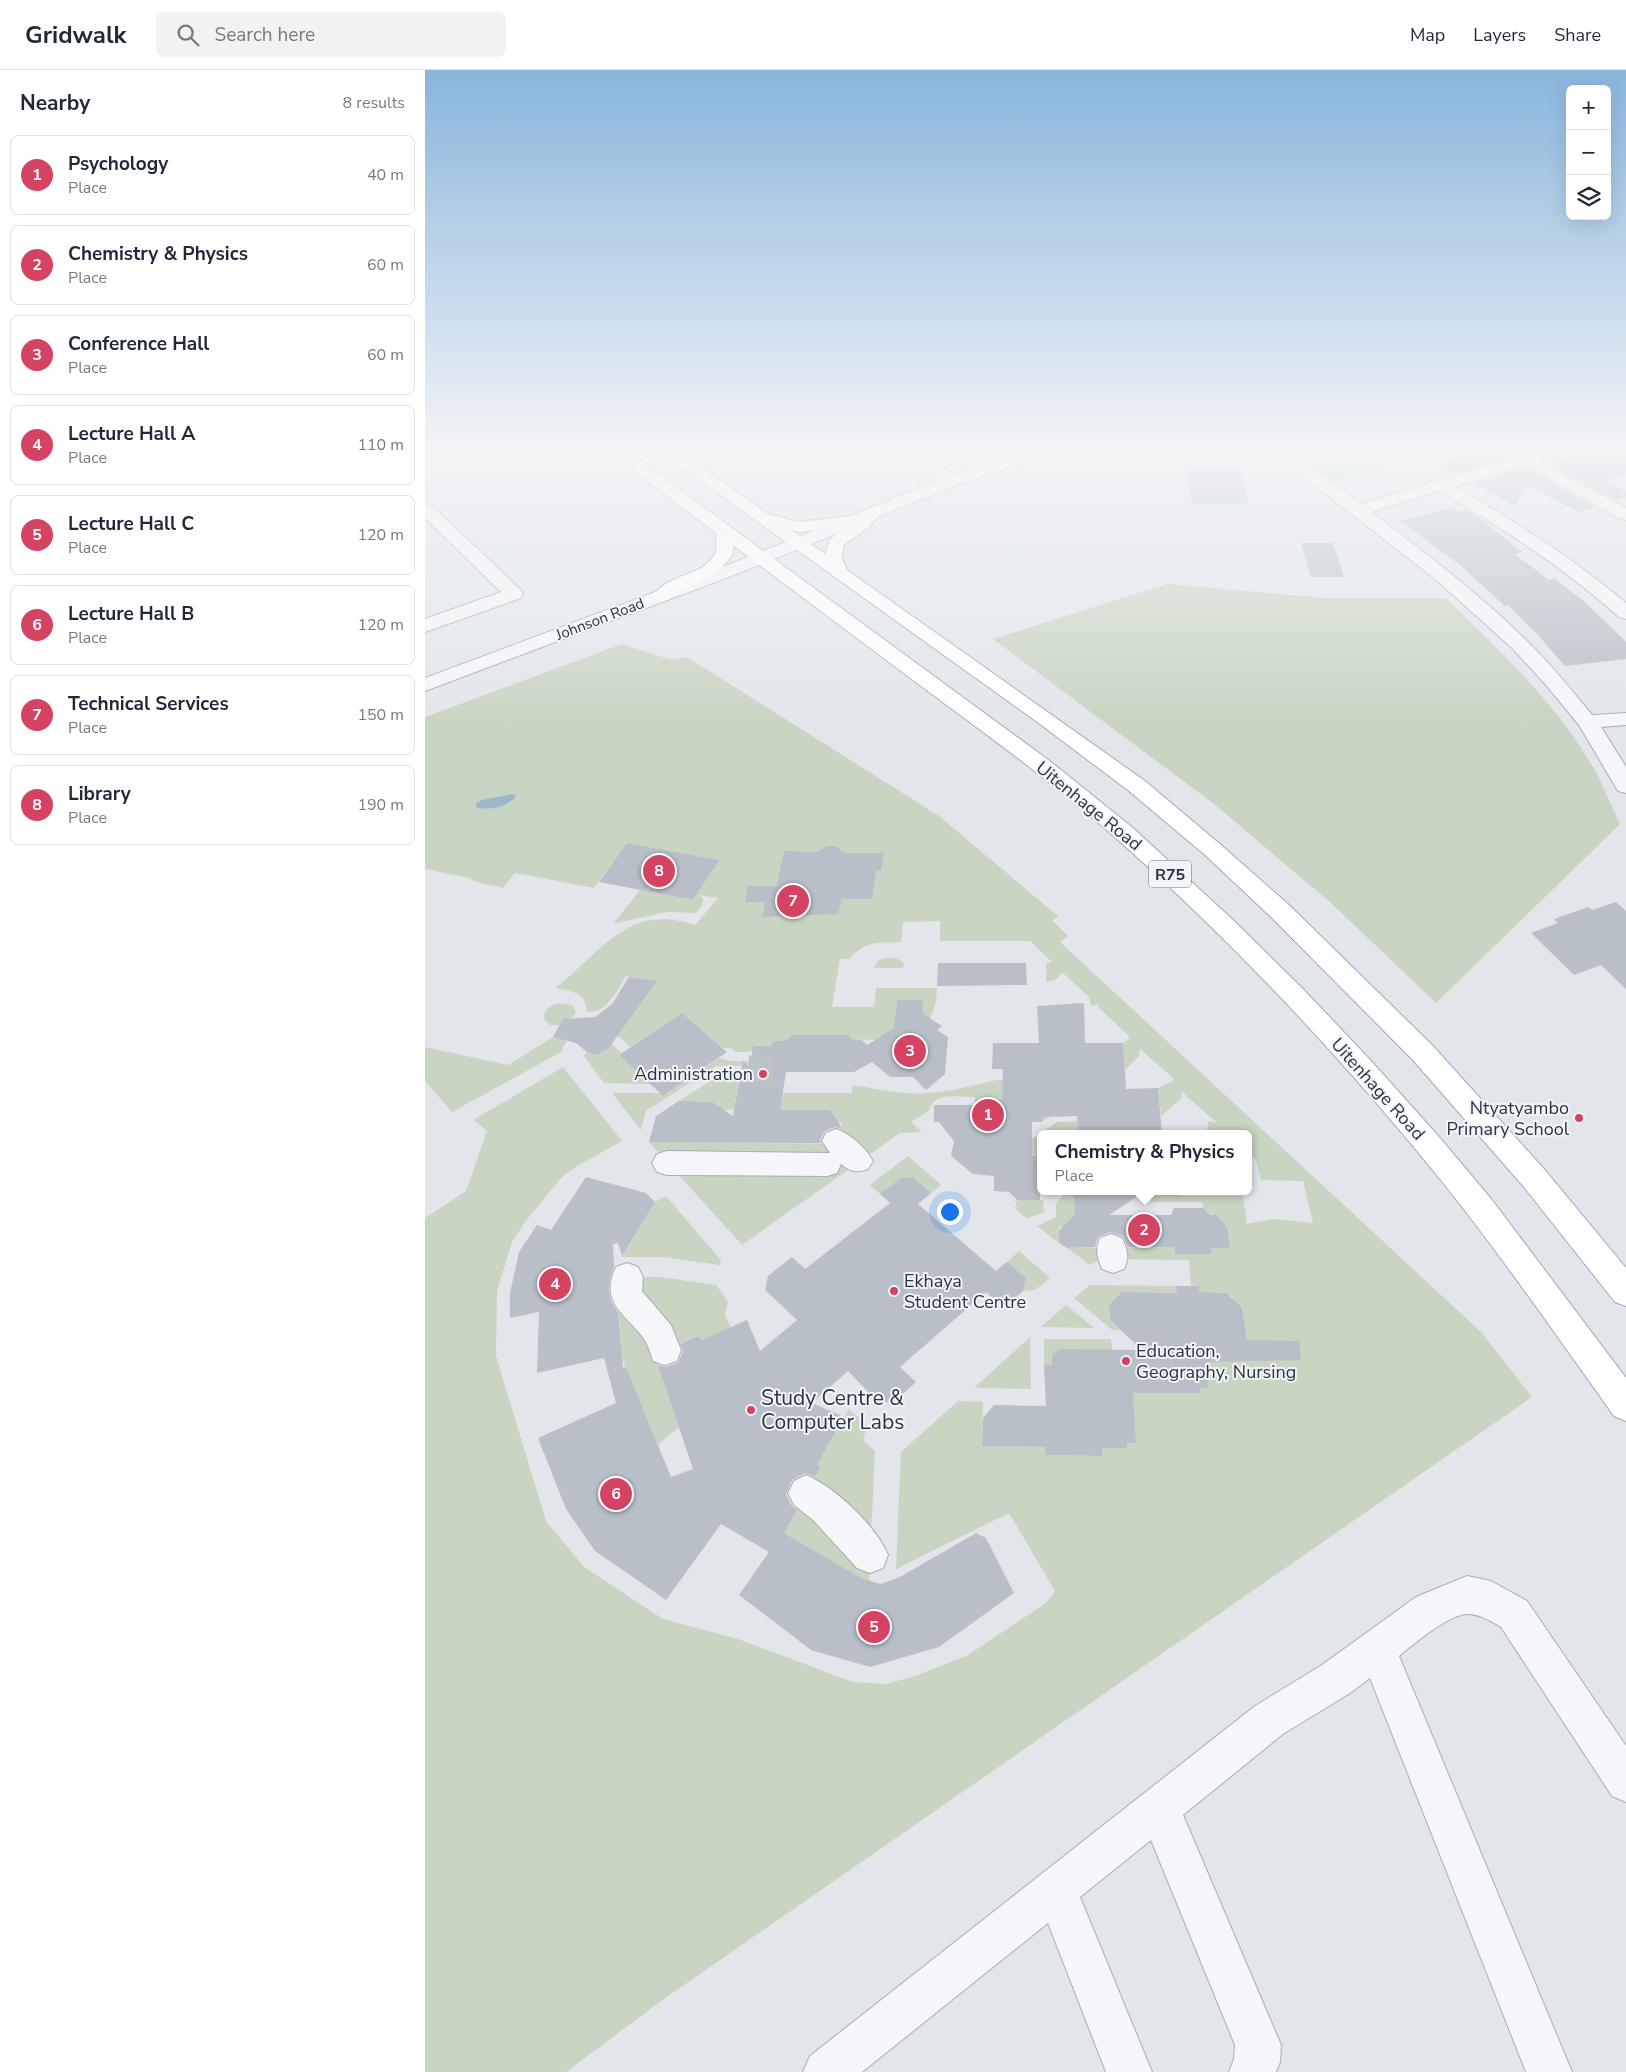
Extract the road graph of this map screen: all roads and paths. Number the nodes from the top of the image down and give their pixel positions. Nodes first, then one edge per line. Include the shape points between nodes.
1 (450, 541) edge
2 (725, 541) edge
3 (738, 541) edge
4 (802, 541) edge
5 (838, 541) edge
6 (1397, 541) edge
7 (1533, 541) edge
8 (798, 543) junction
9 (760, 558) junction
10 (838, 571) junction
11 (663, 594) junction
12 (1626, 613) edge
13 (425, 626) edge
14 (425, 685) edge
15 (1626, 719) edge
16 (1587, 722) junction
17 (1626, 786) edge
18 (686, 1156) dead end
19 (858, 1161) dead end
20 (627, 1276) dead end
21 (1626, 1292) edge
22 (665, 1350) dead end
23 (1626, 1404) edge
24 (806, 1493) dead end
25 (870, 1555) dead end
26 (1377, 1648) junction
27 (1626, 1782) edge
28 (1159, 1808) junction
29 (1056, 1889) junction
30 (826, 2072) edge
31 (1129, 2072) edge
32 (1253, 2072) edge
33 (1549, 2072) edge

1 - 13 street via 514,594
2 - 11 main road via 724,553 718,563
3 - 9 main road, Uitenhage Road / R75
4 - 8 street, Johnson Road
5 - 10 main road via 833,551
6 - 16 street via 1452,583 1503,628
7 - 12 street
8 - 9 street, Johnson Road
8 - 10 main road, R75
9 - 11 street, Johnson Road
9 - 23 main road, Uitenhage Road / R75 via 1063,783 1149,855 1225,926 1357,1063 1432,1148
10 - 21 main road, R75 via 1137,786 1280,911 1461,1094
11 - 14 street, Johnson Road
15 - 16 street
16 - 17 street
18 - 19 street via 832,1152
20 - 22 street via 626,1295 660,1335
24 - 25 street via 826,1507
26 - 27 street via 1429,1610 1467,1595 1491,1600 1514,1614
26 - 28 street via 1336,1679 1269,1720
26 - 33 street
28 - 29 street
28 - 32 street via 1258,2046
29 - 30 street
29 - 31 street

